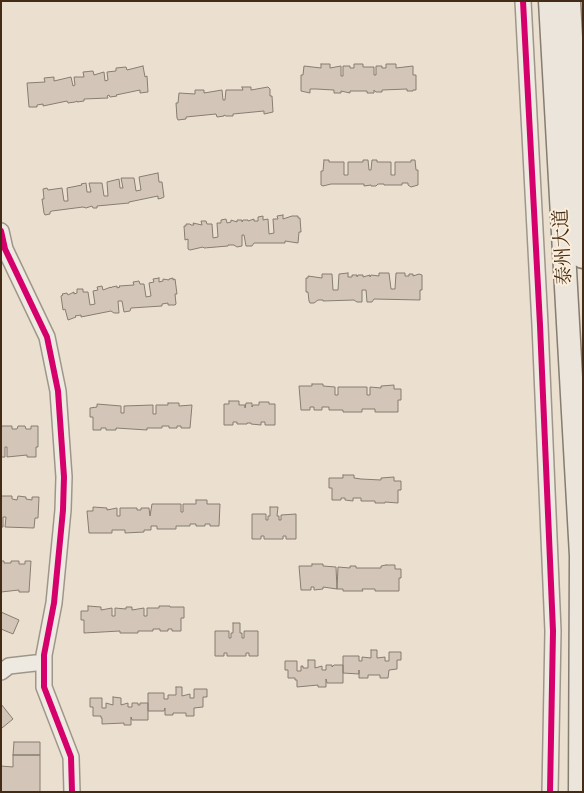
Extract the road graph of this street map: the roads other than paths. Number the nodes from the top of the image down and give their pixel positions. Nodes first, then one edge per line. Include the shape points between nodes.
1 (523, 1) edge
2 (550, 1) edge
3 (569, 1) edge
4 (1, 232) edge
5 (583, 257) edge
6 (44, 662) junction
7 (1, 672) edge
8 (72, 792) edge
9 (550, 792) edge
10 (580, 792) edge

1 - 9 street via 554,631
2 - 10 highway, 泰州大道 via 581,556
3 - 5 highway, 泰州大道
4 - 6 street via 5,249 47,337 58,390 63,510 54,603
6 - 7 street via 9,666
6 - 8 street via 44,686 70,757

